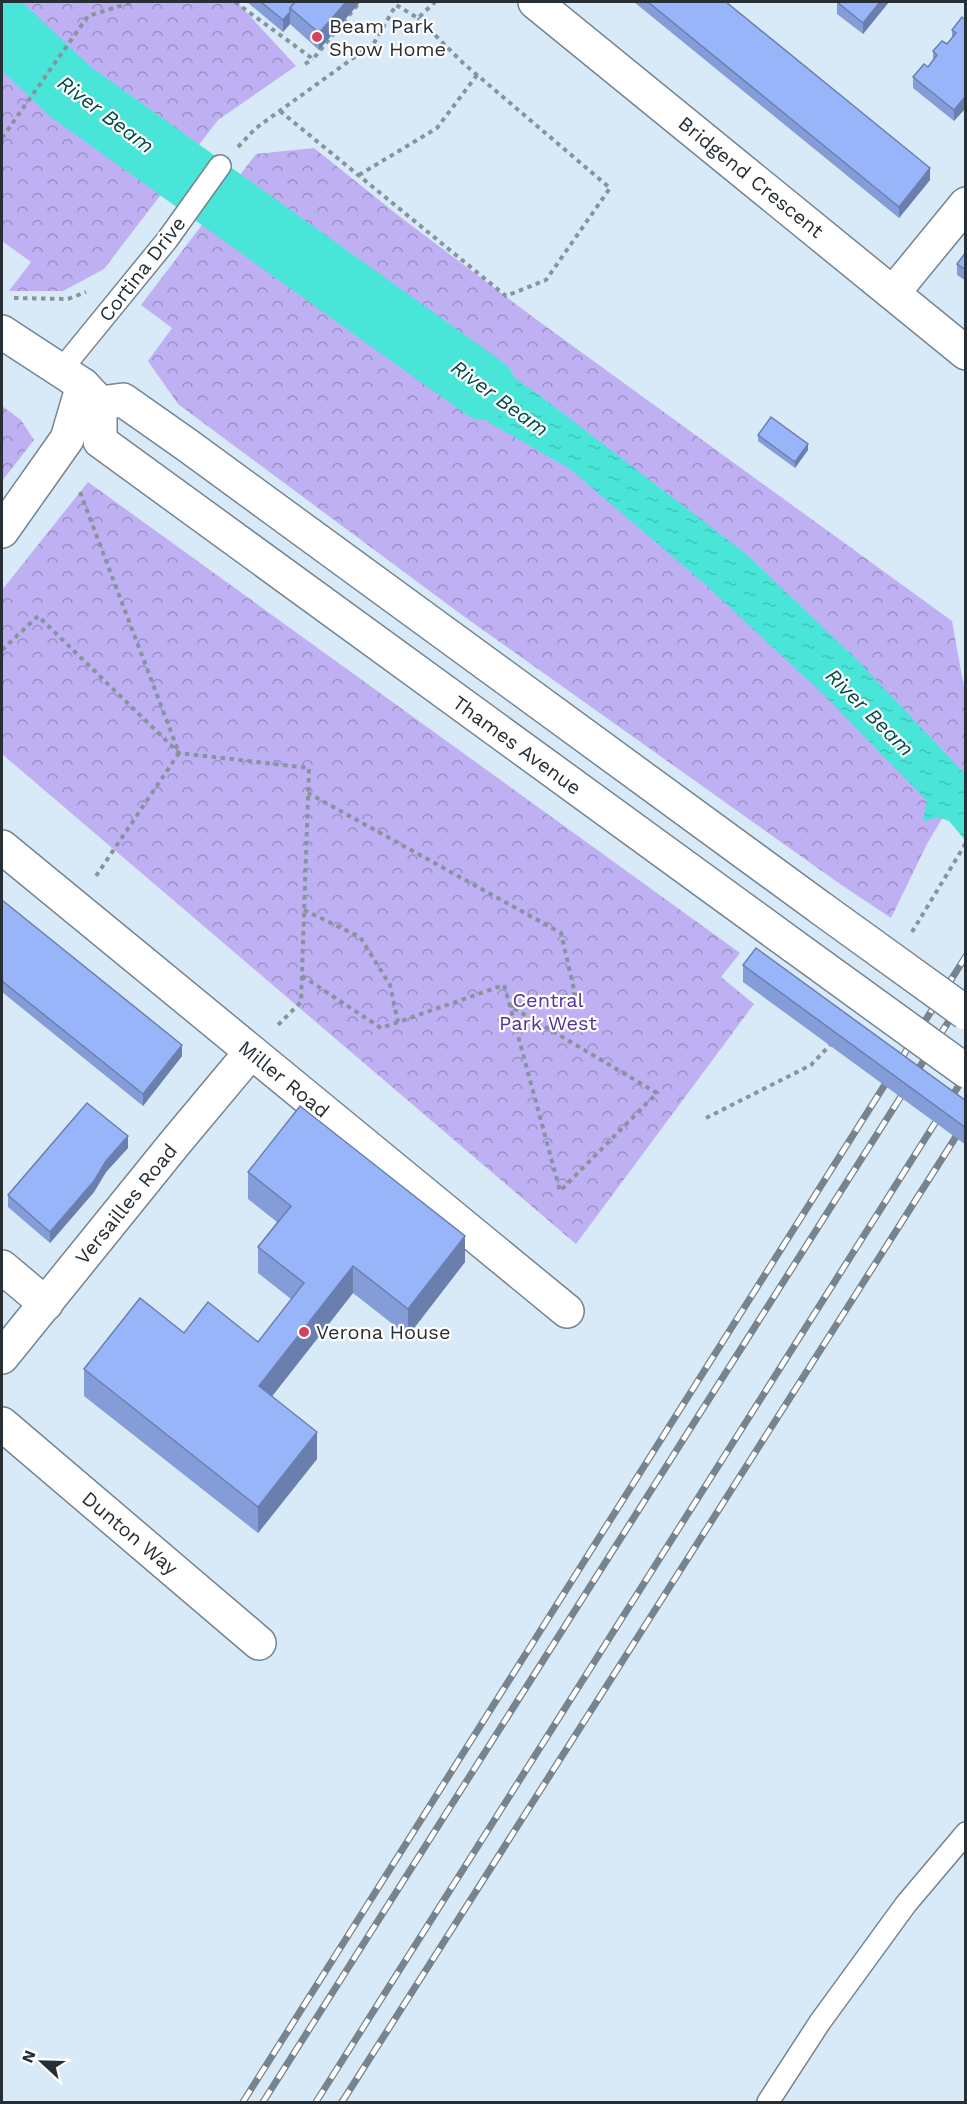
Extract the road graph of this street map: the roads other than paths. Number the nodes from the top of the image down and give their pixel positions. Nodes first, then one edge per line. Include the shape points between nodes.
1 (535, 2) edge
2 (220, 166) dead end
3 (966, 204) edge
4 (893, 293) junction
5 (2, 332) edge
6 (966, 353) edge
7 (81, 386) junction
8 (11, 518) edge
9 (2, 846) edge
10 (966, 1013) edge
11 (251, 1052) junction
12 (966, 1071) edge
13 (2, 1266) edge
14 (46, 1304) junction
15 (567, 1311) dead end
16 (2, 1357) edge
17 (2, 1424) edge
18 (259, 1643) dead end
19 (966, 1833) edge
20 (768, 2103) edge

1 - 4 street, Bridgend Crescent
2 - 7 lane, Cortina Drive via 167,240
3 - 4 street
4 - 6 street, Bridgend Crescent
5 - 7 street
7 - 8 street via 67,439
7 - 10 street, bridge via 123,400 187,445
7 - 12 street, Thames Avenue, bridge via 100,441
9 - 11 street, Miller Road
11 - 14 street, Versailles Road
11 - 15 street, Miller Road
13 - 14 street
14 - 16 street, Versailles Road
17 - 18 street, Dunton Way
19 - 20 lane via 886,1931

